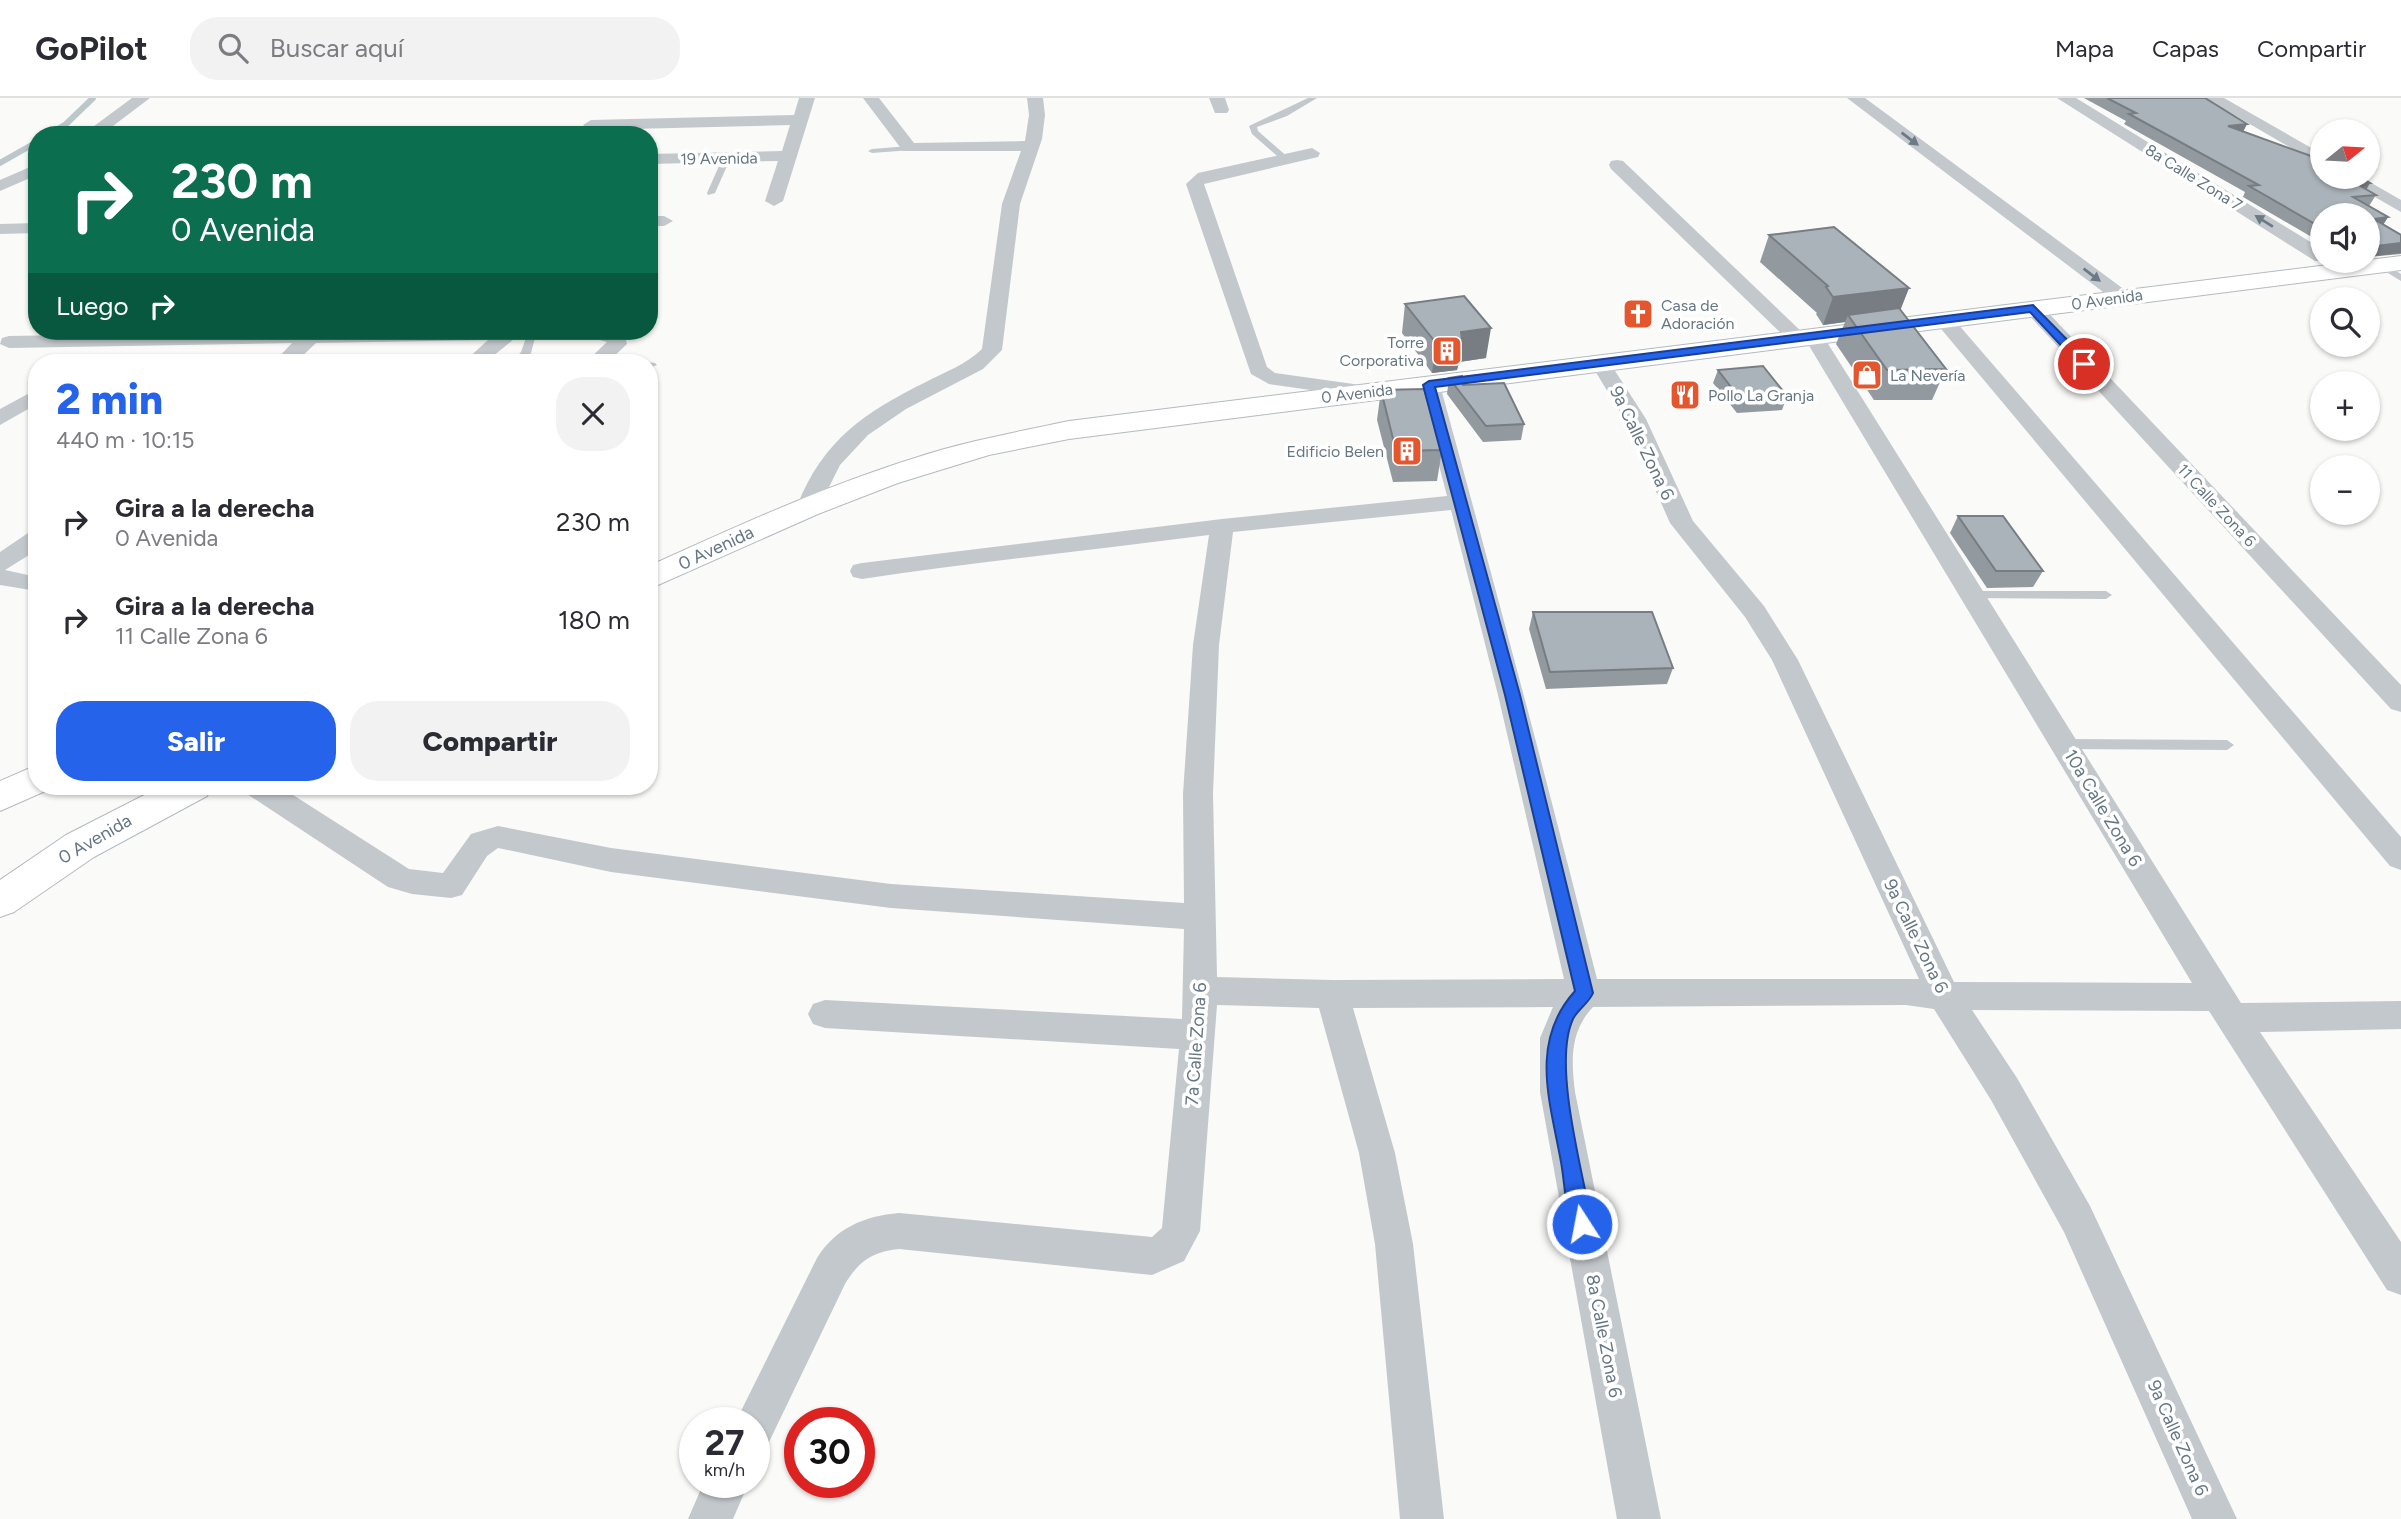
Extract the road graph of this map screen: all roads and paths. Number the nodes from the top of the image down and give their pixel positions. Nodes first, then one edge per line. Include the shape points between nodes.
1 (142, 98) edge
2 (807, 98) edge
3 (871, 98) edge
4 (1035, 98) edge
5 (1313, 98) edge
6 (1855, 98) edge
7 (2065, 98) edge
8 (2213, 98) edge
9 (799, 120) junction
10 (592, 124) edge
11 (103, 126) edge
12 (1031, 146) junction
13 (909, 148) junction
14 (872, 151) dead end
15 (1312, 153) dead end
16 (2310, 154) edge
17 (789, 156) junction
18 (727, 157) junction
19 (658, 159) edge
20 (1286, 159) junction
21 (1617, 165) dead end
22 (28, 173) edge
23 (0, 186) edge
24 (2370, 189) edge
25 (710, 193) dead end
26 (774, 201) dead end
27 (2401, 207) edge
28 (28, 228) edge
29 (0, 229) edge
30 (2310, 249) edge
31 (2310, 266) edge
32 (2122, 297) junction
33 (2033, 309) junction
34 (1944, 320) junction
35 (1804, 336) junction
36 (170, 340) edge
37 (307, 340) edge
38 (501, 340) edge
39 (617, 340) edge
40 (123, 341) junction
41 (9, 342) dead end
42 (102, 354) edge
43 (292, 354) edge
44 (484, 354) edge
45 (606, 354) edge
46 (1601, 364) junction
47 (1429, 385) junction
48 (1367, 391) junction
49 (28, 401) edge
50 (0, 418) edge
51 (1461, 502) junction
52 (796, 512) junction
53 (1222, 526) junction
54 (28, 544) edge
55 (658, 551) edge
56 (0, 564) edge
57 (862, 571) dead end
58 (658, 575) edge
59 (0, 577) edge
60 (28, 583) edge
61 (1972, 595) junction
62 (2106, 595) dead end
63 (2401, 702) edge
64 (2064, 744) junction
65 (2227, 745) dead end
66 (28, 783) edge
67 (177, 795) edge
68 (271, 795) edge
69 (0, 797) edge
70 (2401, 858) edge
71 (0, 901) edge
72 (1201, 917) junction
73 (1201, 992) junction
74 (1584, 993) junction
75 (1332, 994) junction
76 (1944, 996) junction
77 (2225, 1008) junction
78 (825, 1014) dead end
79 (2401, 1015) edge
80 (1196, 1035) junction
81 (2401, 1276) edge
82 (764, 1407) edge
83 (720, 1498) edge
84 (710, 1519) edge
85 (1422, 1519) edge
86 (1639, 1519) edge
87 (2215, 1519) edge

1 - 11 street
2 - 9 street
3 - 13 street
4 - 12 street
5 - 20 lane via 1253,126
6 -> 32 street
30 -> 7 street, 8a Calle Zona 7
8 - 16 street
9 - 10 street
9 - 17 street
12 - 13 street
12 - 52 street via 1011,204 992,350 971,367 905,400 843,444
13 - 14 lane
15 - 20 street
17 - 18 street, 19 Avenida
17 - 26 street
18 - 19 street, 19 Avenida
18 - 25 lane
20 - 48 street via 1196,182 1254,362 1269,378
21 - 35 street, 10a Calle Zona 6
22 - 23 street
24 - 27 street
28 - 29 street
31 - 32 street, 0 Avenida
32 - 33 street, 0 Avenida
33 - 34 street, 0 Avenida
33 - 63 street, 11 Calle Zona 6
34 - 35 street, 0 Avenida
34 - 70 street
35 - 46 street, 0 Avenida
35 - 61 street, 10a Calle Zona 6
36 - 40 street
37 - 43 street
38 - 44 street
39 - 45 street
40 - 41 street
40 - 42 street
46 - 47 street, 0 Avenida
46 - 76 street, 9a Calle Zona 6 via 1636,419 1682,523 1755,612 1785,660
47 - 48 street, 0 Avenida
47 - 51 street
48 - 52 street, 0 Avenida via 1005,442 908,470
49 - 50 street
51 - 53 street
51 - 74 street
52 - 55 street, 0 Avenida via 735,533
52 - 58 street, 0 Avenida
53 - 57 street
53 - 72 street, 7a Calle Zona 6 via 1206,645 1199,767
54 - 56 street
59 - 60 street
61 - 62 lane
61 - 64 street, 10a Calle Zona 6
64 - 65 lane
64 - 77 street, 10a Calle Zona 6
66 - 69 street
67 - 71 street, 0 Avenida via 80,846
68 - 72 street via 412,882 451,886 489,836 623,862 891,896
72 - 73 street, 7a Calle Zona 6
73 - 75 street
73 - 80 street, 7a Calle Zona 6
74 - 75 street
74 - 76 street via 1906,991
74 - 86 street, 8a Calle Zona 6 via 1566,1014 1555,1073
75 - 85 street via 1377,1153 1394,1244
76 - 77 street
76 - 87 street, 9a Calle Zona 6 via 2011,1100 2077,1219
77 - 79 street
77 - 81 street, 10a Calle Zona 6
78 - 80 street
80 - 82 street, 7a Calle Zona 6 via 1181,1231 1170,1249 1152,1256 899,1231 862,1236 835,1263
83 - 84 street

